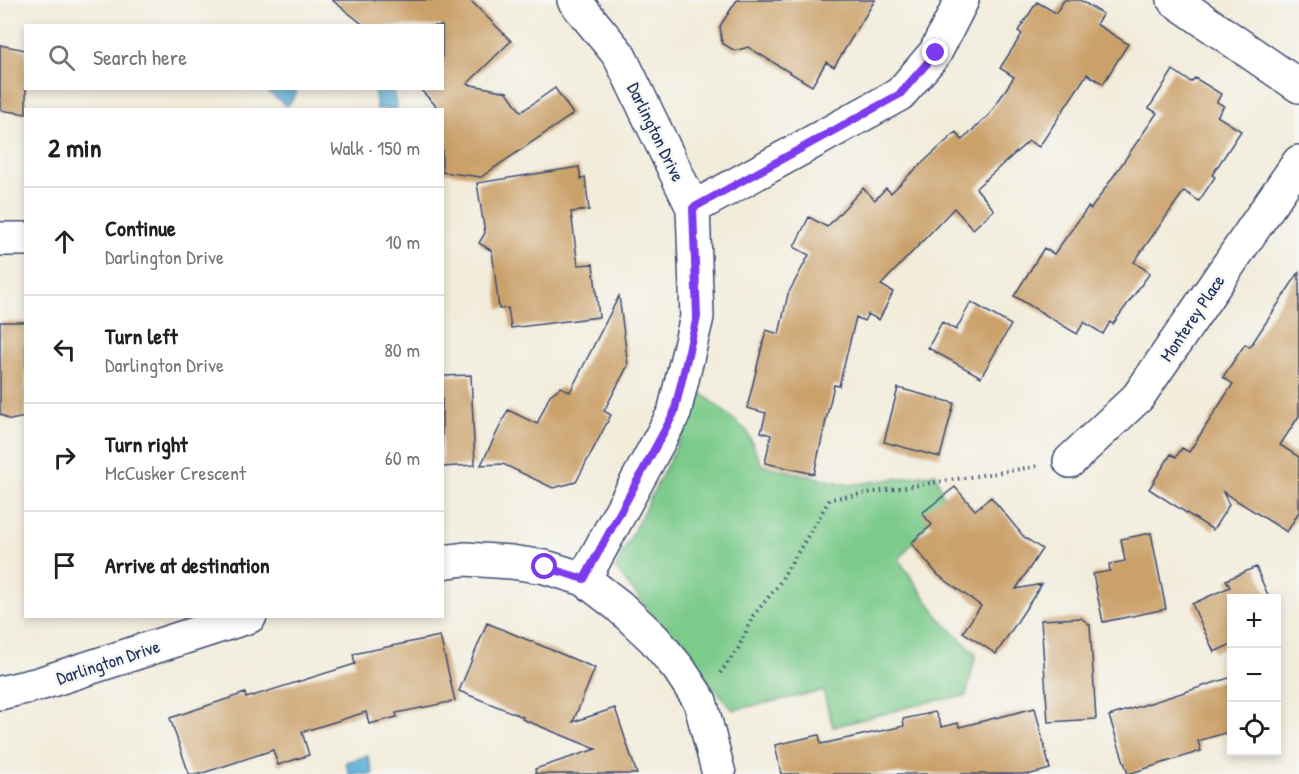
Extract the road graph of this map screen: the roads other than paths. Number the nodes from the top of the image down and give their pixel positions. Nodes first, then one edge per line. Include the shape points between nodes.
1 (574, 0) edge
2 (962, 0) edge
3 (1174, 0) edge
4 (1299, 86) edge
5 (1299, 162) edge
6 (693, 208) junction
7 (0, 239) edge
8 (24, 239) edge
9 (1070, 461) road end
10 (444, 562) edge
11 (584, 579) junction
12 (244, 618) edge
13 (0, 693) edge
14 (719, 774) edge

1 - 6 street, Darlington Drive via 619,55
2 - 6 street via 936,53 900,94
3 - 4 street
5 - 9 street, Monterey Place via 1138,397
6 - 11 street, Darlington Drive via 697,317 674,413
7 - 8 street
10 - 11 street via 511,562
11 - 14 street via 620,606 679,669 700,701
12 - 13 street, Darlington Drive

